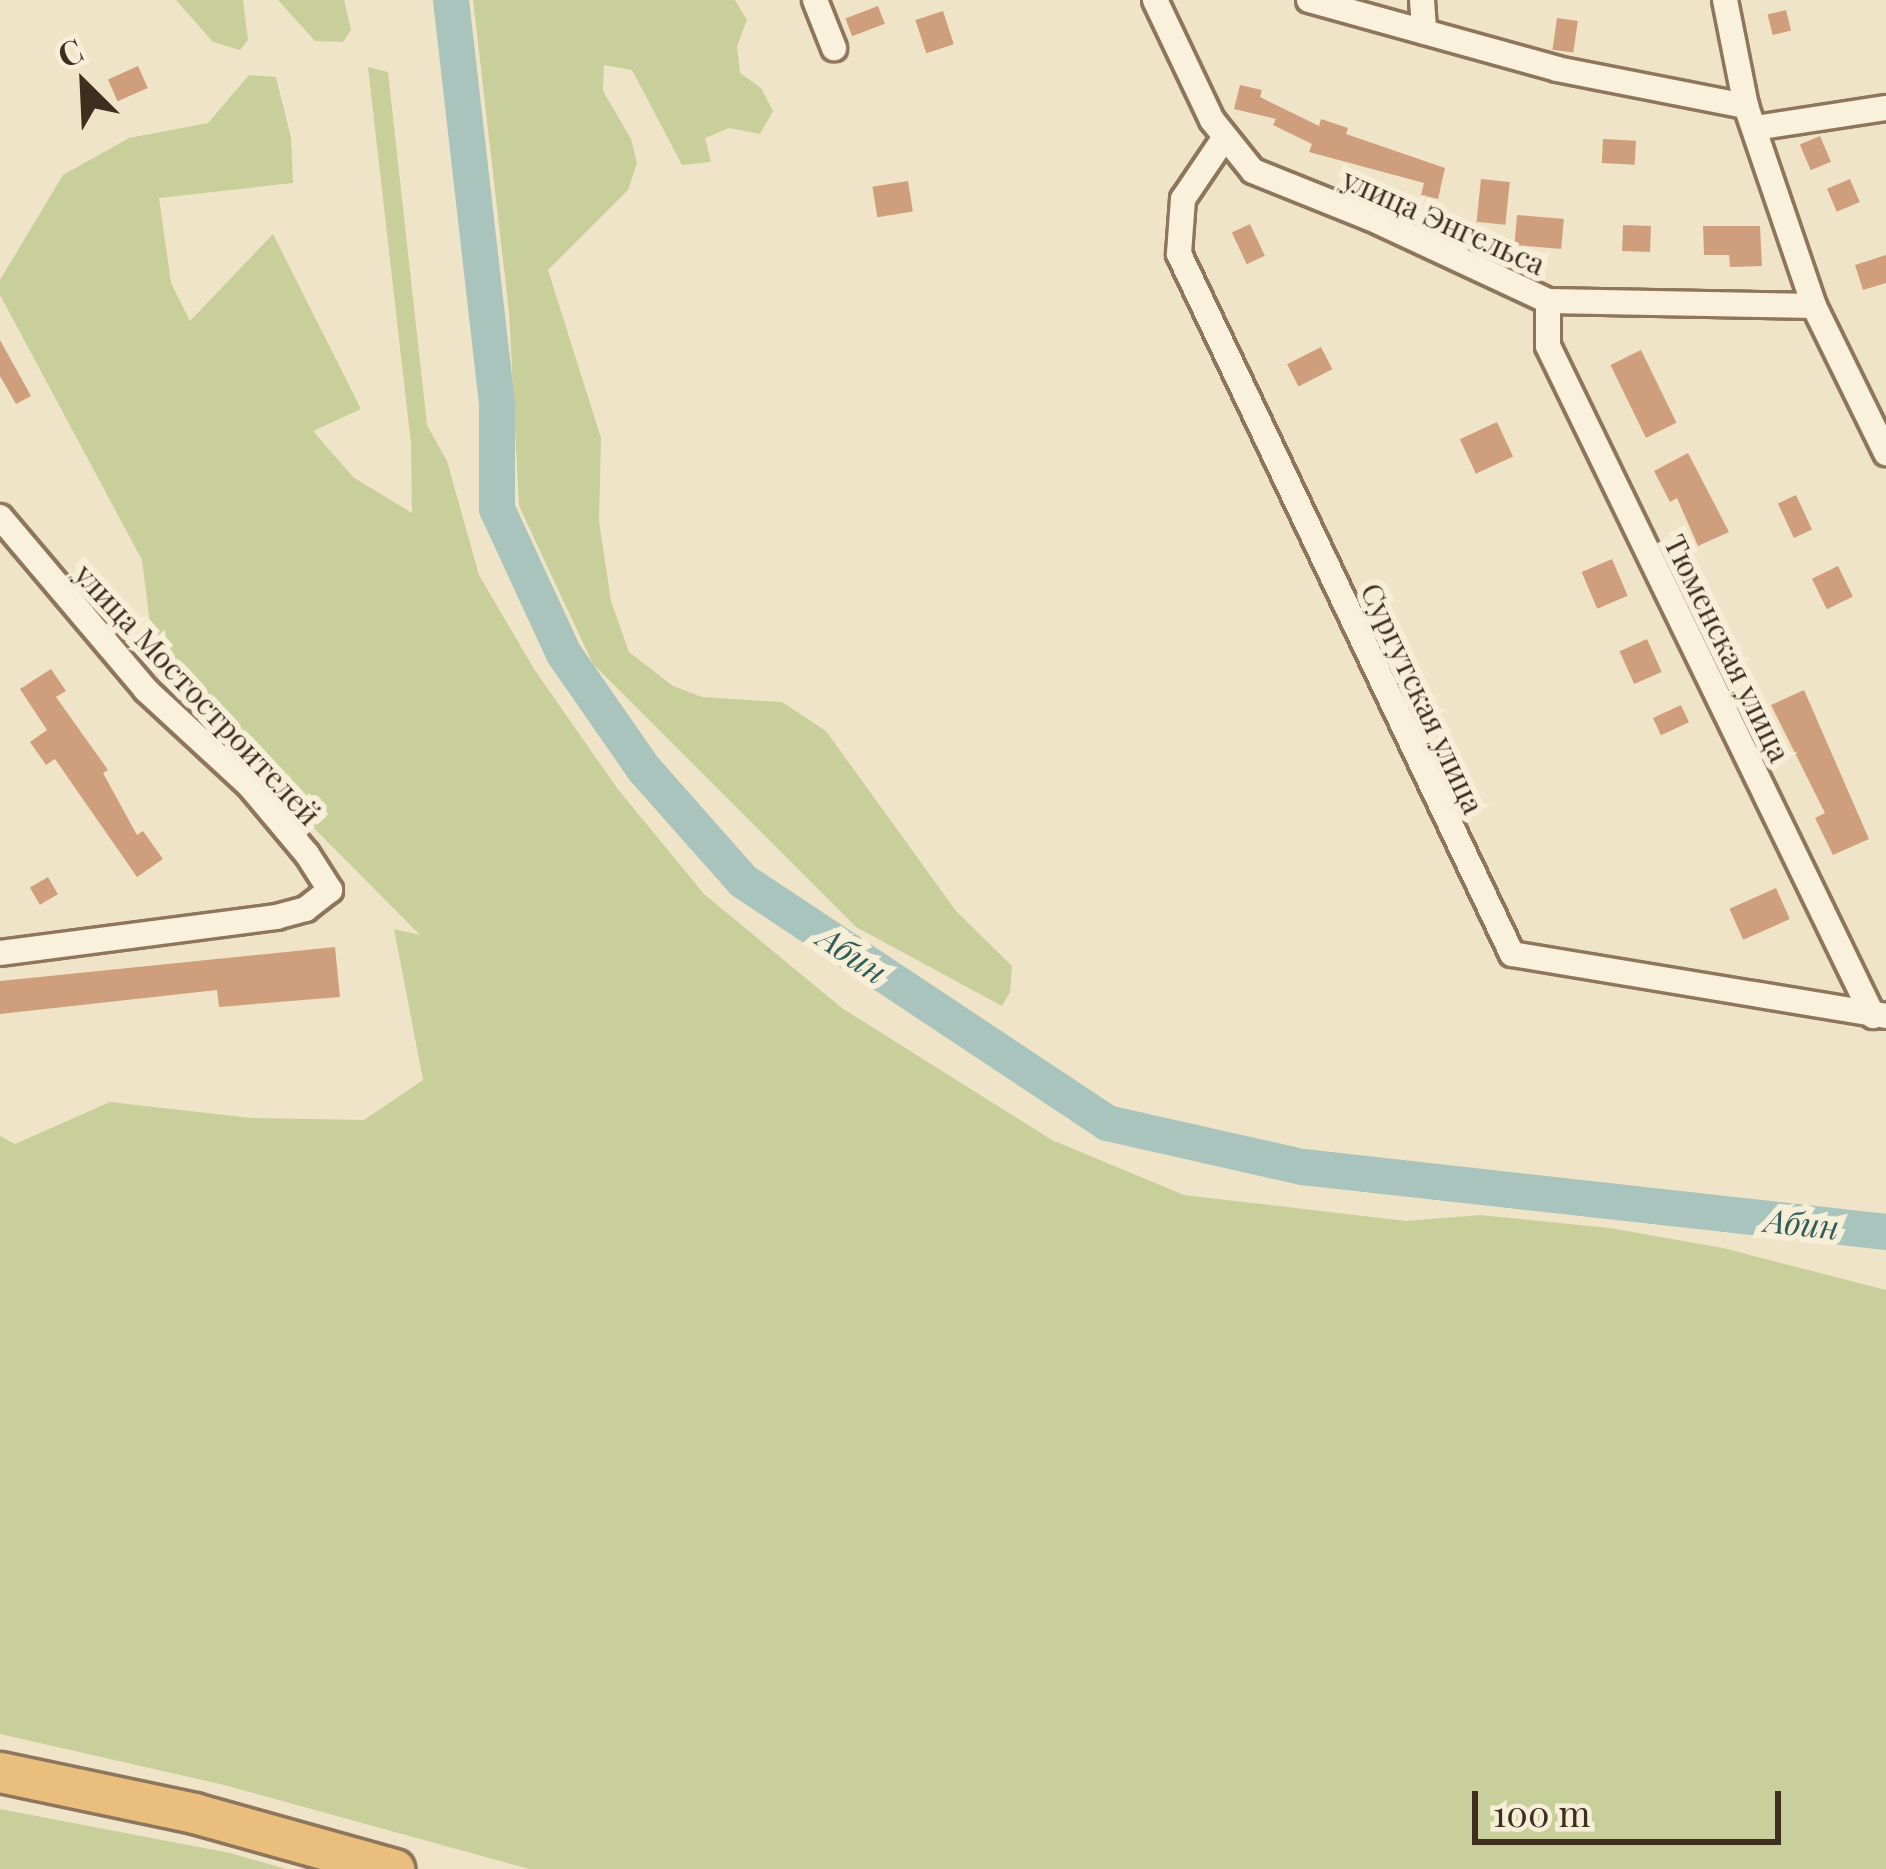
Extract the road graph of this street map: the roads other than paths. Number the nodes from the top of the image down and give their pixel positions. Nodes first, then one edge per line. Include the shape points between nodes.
1 (814, 0) edge
2 (1156, 0) edge
3 (1309, 0) edge
4 (1422, 0) edge
5 (1725, 0) edge
6 (1424, 32) junction
7 (834, 48) dead end
8 (1886, 108) edge
9 (1751, 117) junction
10 (1225, 137) junction
11 (1548, 301) junction
12 (1814, 305) junction
13 (1886, 453) edge
14 (0, 518) edge
15 (0, 952) edge
16 (1879, 1016) edge
17 (0, 1772) edge
18 (394, 1869) edge

1 - 7 street
2 - 10 street, улица Энгельса
3 - 6 street
4 - 6 street
5 - 9 street
6 - 9 street
8 - 9 street
9 - 12 street
10 - 11 street, улица Энгельса via 1253,171
10 - 16 street, Сургутская улица via 1183,199 1179,254 1512,955
11 - 12 street, улица Энгельса
11 - 16 street, Тюменская улица via 1548,346
12 - 13 street
14 - 15 street, улица Мостостроителей via 146,690 249,784 330,890 306,909
17 - 18 highway via 194,1813

